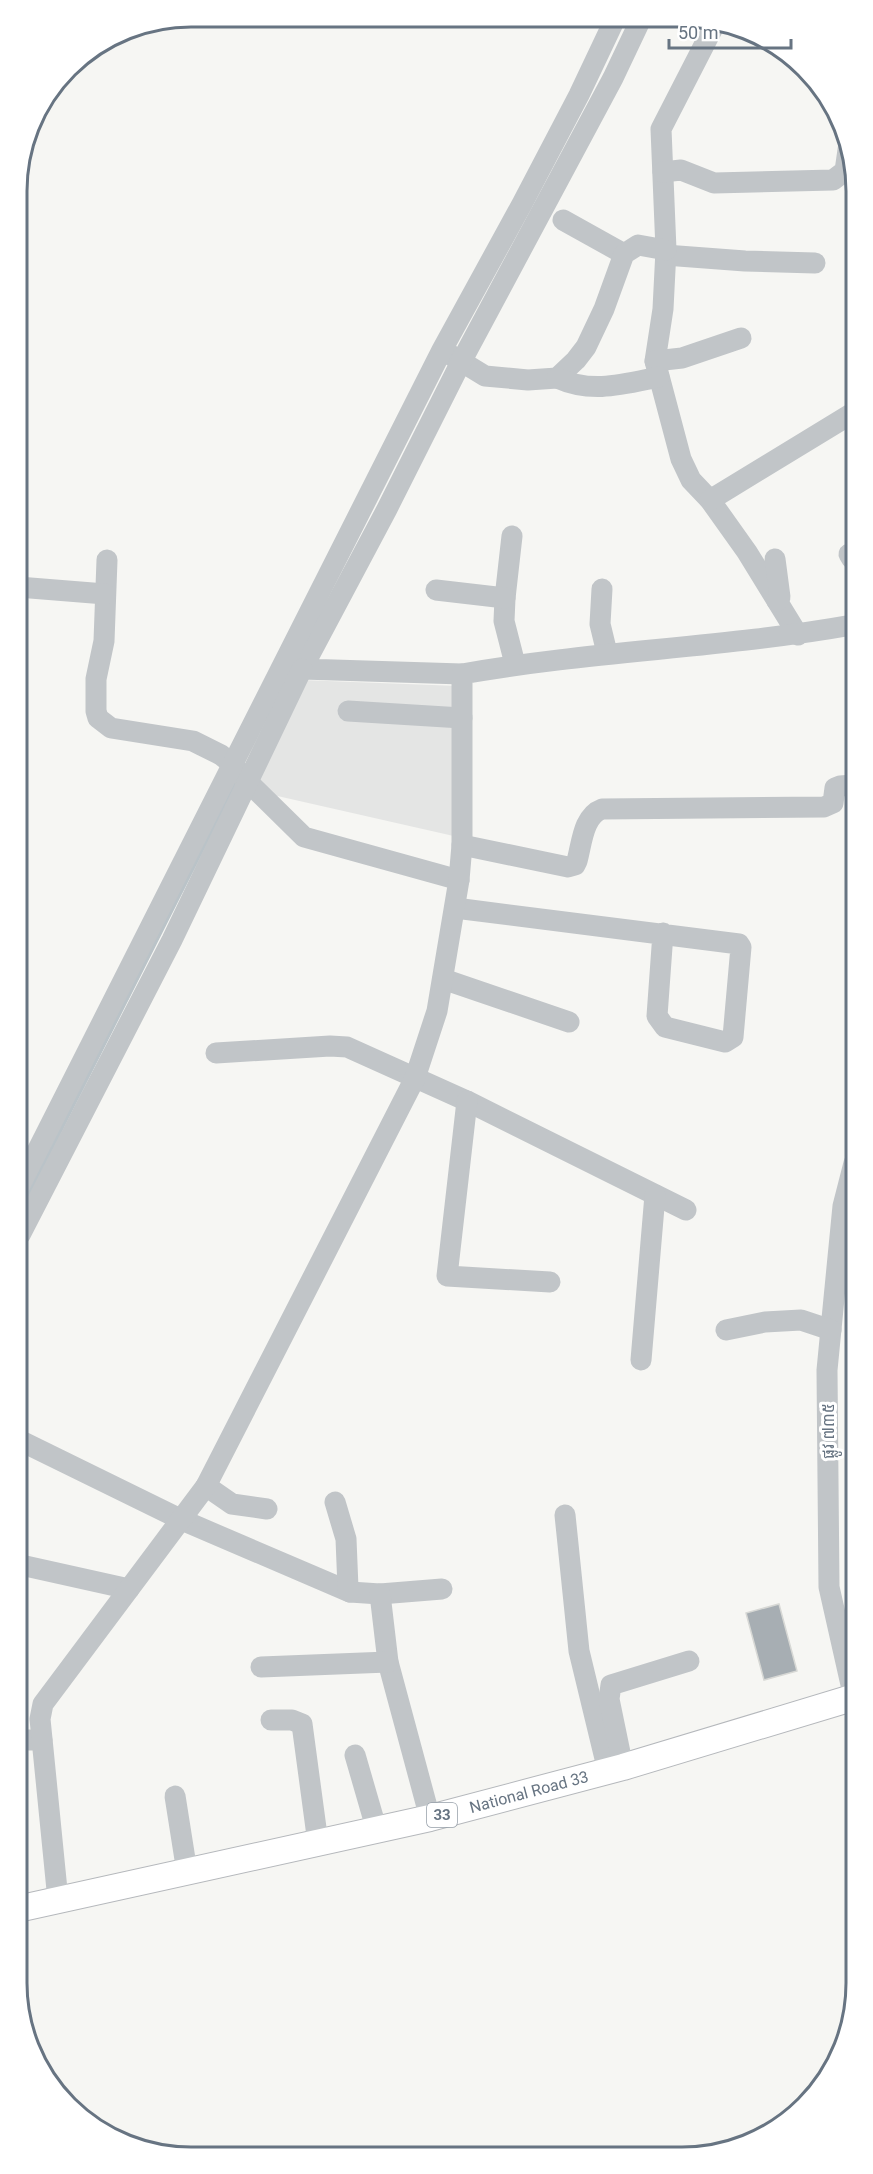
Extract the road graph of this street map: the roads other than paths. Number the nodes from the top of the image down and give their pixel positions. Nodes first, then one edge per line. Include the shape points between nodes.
1 (611, 27) edge
2 (637, 27) edge
3 (712, 30) edge
4 (845, 171) edge
5 (663, 172) junction
6 (562, 220) dead end
7 (665, 252) junction
8 (624, 254) junction
9 (815, 263) dead end
10 (741, 338) dead end
11 (442, 350) junction
12 (461, 362) junction
13 (657, 369) junction
14 (557, 378) junction
15 (846, 417) edge
16 (710, 500) junction
17 (512, 536) dead end
18 (775, 559) dead end
19 (107, 560) dead end
20 (27, 588) edge
21 (602, 589) dead end
22 (436, 590) dead end
23 (105, 594) junction
24 (505, 598) junction
25 (776, 601) junction
26 (846, 626) edge
27 (798, 635) junction
28 (607, 653) junction
29 (515, 664) junction
30 (302, 669) junction
31 (462, 674) junction
32 (348, 711) dead end
33 (462, 718) junction
34 (231, 763) junction
35 (248, 782) junction
36 (846, 785) edge
37 (462, 845) junction
38 (459, 880) junction
39 (455, 908) junction
40 (663, 933) junction
41 (442, 979) junction
42 (569, 1022) dead end
43 (216, 1053) dead end
44 (415, 1078) junction
45 (467, 1101) junction
46 (27, 1171) edge
47 (846, 1194) edge
48 (655, 1195) junction
49 (686, 1210) dead end
50 (27, 1221) edge
51 (550, 1282) dead end
52 (726, 1330) dead end
53 (831, 1330) junction
54 (641, 1360) dead end
55 (27, 1444) edge
56 (206, 1486) junction
57 (335, 1502) dead end
58 (267, 1509) dead end
59 (565, 1515) dead end
60 (182, 1520) junction
61 (27, 1566) edge
62 (442, 1588) dead end
63 (129, 1589) junction
64 (350, 1592) junction
65 (380, 1594) junction
66 (846, 1658) edge
67 (689, 1661) dead end
68 (388, 1662) junction
69 (261, 1667) dead end
70 (846, 1701) edge
71 (271, 1720) dead end
72 (32, 1740) edge
73 (355, 1755) dead end
74 (616, 1769) junction
75 (175, 1796) dead end
76 (430, 1818) junction
77 (376, 1831) junction
78 (318, 1843) junction
79 (187, 1872) junction
80 (58, 1900) junction
81 (27, 1907) edge

1 - 11 street via 579,95
2 - 12 street
3 - 5 street via 664,120
4 - 5 street via 834,180 714,183 681,170
5 - 7 street
6 - 8 street
7 - 8 street via 639,245
7 - 9 street via 745,261
7 - 13 street
8 - 14 street via 586,347
10 - 13 street
11 - 12 street
11 - 34 street
12 - 14 street via 485,376
12 - 30 street
13 - 14 street via 615,386 573,385
13 - 16 street via 681,459 691,480
15 - 16 street
16 - 25 street
17 - 24 street
18 - 25 street via 780,597
19 - 23 street
20 - 23 street
21 - 28 street via 600,624
22 - 24 street
23 - 34 street via 104,642 96,679 98,718 111,728 193,741
24 - 29 street via 504,621
25 - 27 street
26 - 27 street
27 - 28 street
28 - 29 street
29 - 31 street
30 - 31 street
30 - 35 street
31 - 33 street
32 - 33 street
33 - 37 street
34 - 35 street
34 - 46 street
35 - 38 street via 304,837
35 - 50 street via 172,940
36 - 37 street via 835,788 833,803 824,807 602,809 588,820 577,861 568,867
37 - 38 street
38 - 39 street
39 - 40 street
39 - 41 street
40 - 40 street via 658,1020 665,1027 729,1041 733,1037 741,947
41 - 42 street
41 - 44 street via 437,1011
43 - 44 street via 347,1047
44 - 45 street
44 - 56 street
45 - 48 street
45 - 51 street via 447,1276
47 - 53 street, ផ្លូវ ៧៣៥
48 - 49 street
48 - 54 street
52 - 53 street via 801,1320
53 - 66 street, ផ្លូវ ៧៣៥ via 827,1370 830,1587
55 - 60 street
56 - 58 street via 232,1504
56 - 60 street
57 - 64 street via 346,1539
59 - 74 street via 579,1651
60 - 63 street
60 - 64 street
61 - 63 street
62 - 65 street
63 - 72 street via 43,1704
64 - 65 street
65 - 68 street
67 - 74 street via 611,1685
68 - 69 street
68 - 76 street
70 - 74 main road, National Road 33 / 33
71 - 78 street via 302,1724
72 - 80 street
73 - 77 street
74 - 76 main road, National Road 33 / 33
75 - 79 street
76 - 77 main road, National Road 33 / 33
77 - 78 main road, National Road 33 / 33
78 - 79 main road, National Road 33 / 33
79 - 80 main road, National Road 33 / 33
80 - 81 main road, National Road 33 / 33

